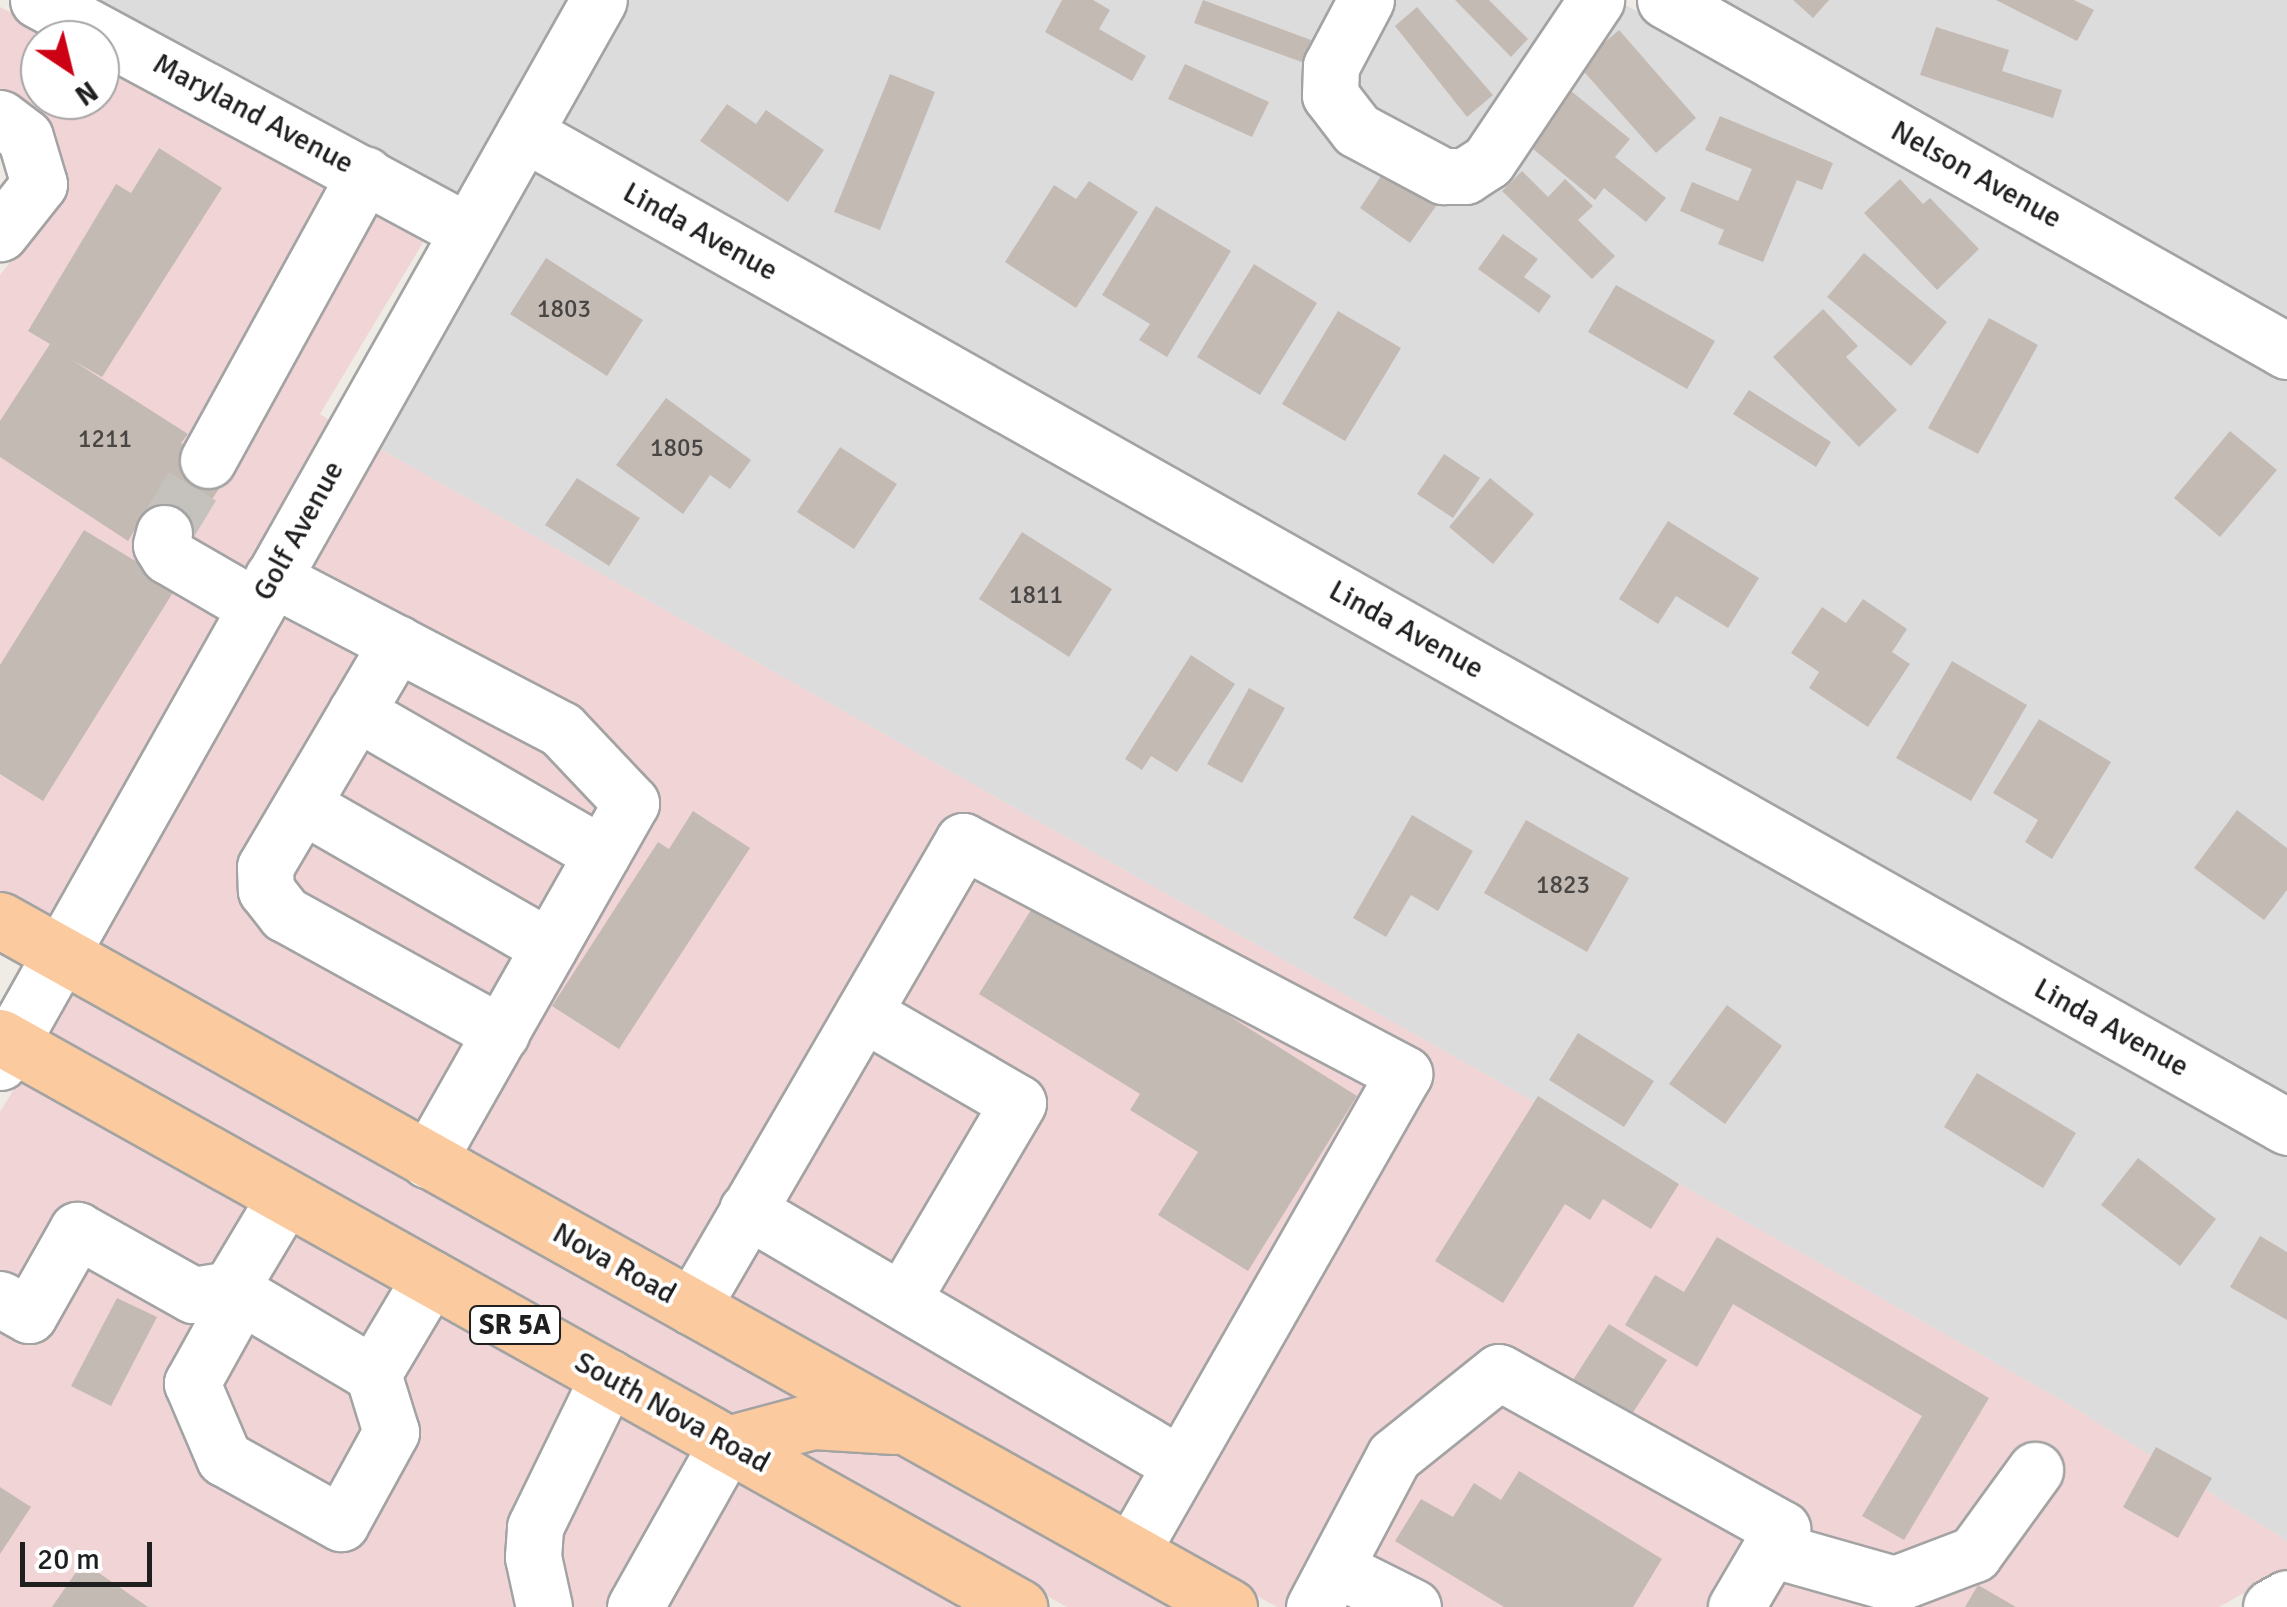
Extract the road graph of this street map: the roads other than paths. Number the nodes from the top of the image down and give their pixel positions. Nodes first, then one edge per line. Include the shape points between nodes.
1 (38, 0) edge
2 (599, 0) edge
3 (1366, 0) edge
4 (1596, 0) edge
5 (1665, 0) edge
6 (0, 118) edge
7 (524, 134) junction
8 (364, 174) junction
9 (467, 232) junction
10 (0, 233) edge
11 (2287, 351) edge
12 (208, 460) tunnel mouth
13 (164, 532) dead end
14 (264, 592) junction
15 (397, 643) junction
16 (356, 712) junction
17 (302, 805) junction
18 (602, 854) junction
19 (0, 920) edge
20 (549, 947) junction
21 (62, 955) junction
22 (863, 1013) junction
23 (501, 1033) junction
24 (4, 1048) edge
25 (2287, 1127) edge
26 (428, 1160) junction
27 (286, 1196) junction
28 (747, 1210) junction
29 (430, 1278) junction
30 (235, 1292) junction
31 (0, 1299) edge
32 (902, 1300) junction
33 (692, 1307) junction
34 (373, 1374) junction
35 (608, 1377) junction
36 (907, 1427) junction
37 (727, 1444) junction
38 (1181, 1464) junction
39 (2035, 1470) dead end
40 (1771, 1548) junction
41 (1131, 1552) junction
42 (1326, 1588) edge
43 (2287, 1598) edge
44 (544, 1607) edge
45 (635, 1607) edge
46 (1019, 1607) edge
47 (1229, 1607) edge
48 (1413, 1607) edge
49 (1736, 1607) edge
50 (2271, 1607) edge

1 - 8 street, Maryland Avenue
2 - 7 street, Golf Avenue
3 - 4 street via 1332,66 1330,95 1357,130 1406,162 1454,176 1488,161
5 - 11 street, Nelson Avenue
6 - 10 street via 26,138 39,184
7 - 9 street, Golf Avenue
7 - 25 street, Linda Avenue
8 - 9 street, Maryland Avenue
8 - 12 street
9 - 14 street, Golf Avenue
13 - 14 street via 161,545 168,556
14 - 15 street
14 - 21 street, Golf Avenue
15 - 16 street
15 - 18 street via 562,729 632,802
16 - 17 street
16 - 18 street
17 - 20 street
17 - 23 street via 265,867 266,890 286,914
18 - 20 street
19 - 21 main road, Nova Road
20 - 23 street
21 - 24 street, Golf Avenue
21 - 26 main road, Nova Road
22 - 28 street
22 - 32 street via 1018,1103
22 - 38 street via 964,841 1404,1074
23 - 26 street
24 - 27 main road, South Nova Road / SR 5A
26 - 33 main road, Nova Road
27 - 29 main road, South Nova Road / SR 5A
27 - 30 street
28 - 32 street
28 - 33 street
29 - 34 street
29 - 35 main road, South Nova Road / SR 5A
30 - 31 street via 193,1294 77,1230 29,1315
30 - 34 street
30 - 34 street via 192,1383 224,1458 341,1523 391,1432
32 - 38 street
33 - 36 main road, Nova Road
35 - 37 main road, South Nova Road / SR 5A
35 - 44 street via 536,1526 532,1558
36 - 37 main road via 812,1421
36 - 41 main road, Nova Road
37 - 45 street
37 - 46 main road, South Nova Road / SR 5A
38 - 41 street
39 - 40 street via 1974,1554 1895,1584
40 - 42 street via 1782,1529 1498,1372 1394,1456
40 - 49 street
41 - 47 main road, Nova Road
42 - 48 street
43 - 50 street

